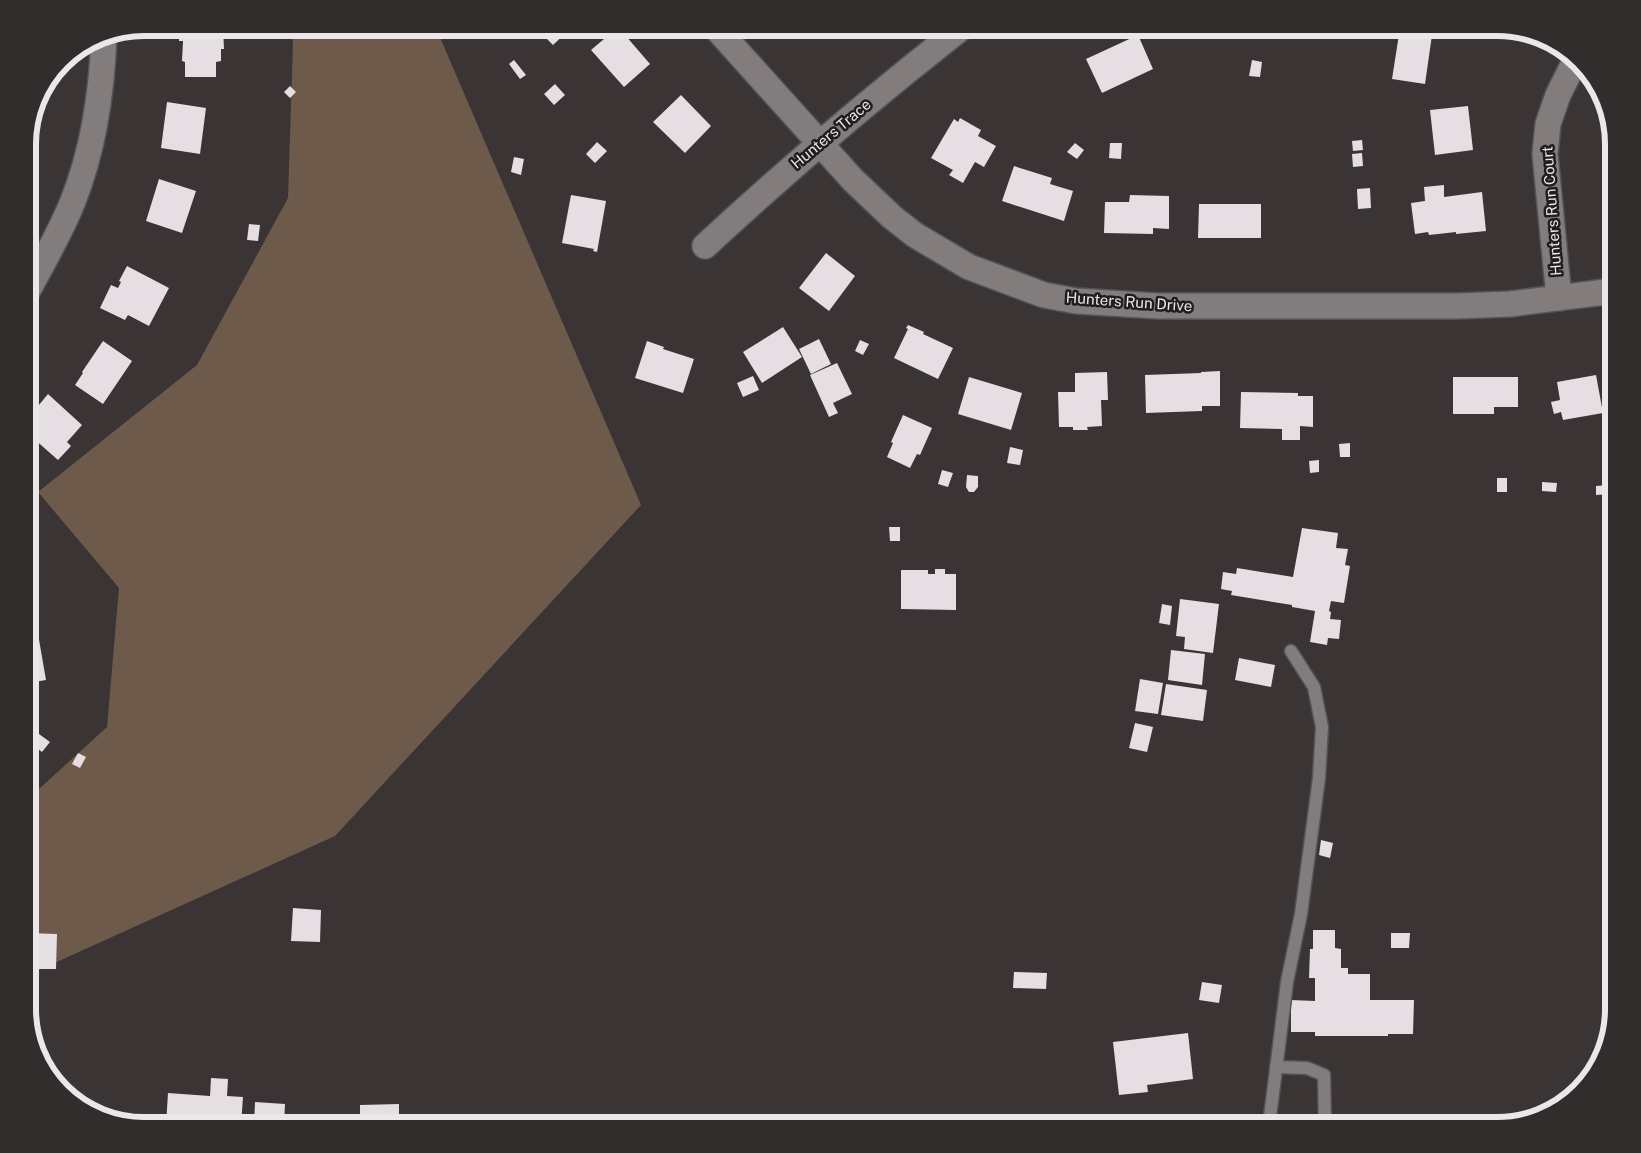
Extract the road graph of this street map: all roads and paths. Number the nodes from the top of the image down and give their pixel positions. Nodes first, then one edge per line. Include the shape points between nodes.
1 (723, 36) edge
2 (952, 36) edge
3 (104, 44) edge
4 (1571, 69) dead end
5 (820, 144) junction
6 (704, 246) dead end
7 (36, 274) edge
8 (1605, 292) edge
9 (1559, 298) junction
10 (1291, 651) dead end
11 (1276, 1066) junction
12 (1270, 1117) edge
13 (1325, 1117) edge

1 - 5 street, Hunters Run Drive
2 - 5 street, Hunters Trace
3 - 7 street via 96,121 87,160 72,202
4 - 9 street, Hunters Run Court via 1551,117 1545,154
5 - 6 street, Hunters Trace
5 - 9 street, Hunters Run Drive via 853,180 915,235 969,267 1044,294 1076,301 1158,306 1458,306
8 - 9 street, Hunters Run Drive
10 - 11 lane via 1314,687 1322,727 1319,778 1301,914 1287,982
11 - 12 lane
11 - 13 lane via 1307,1068 1324,1075

